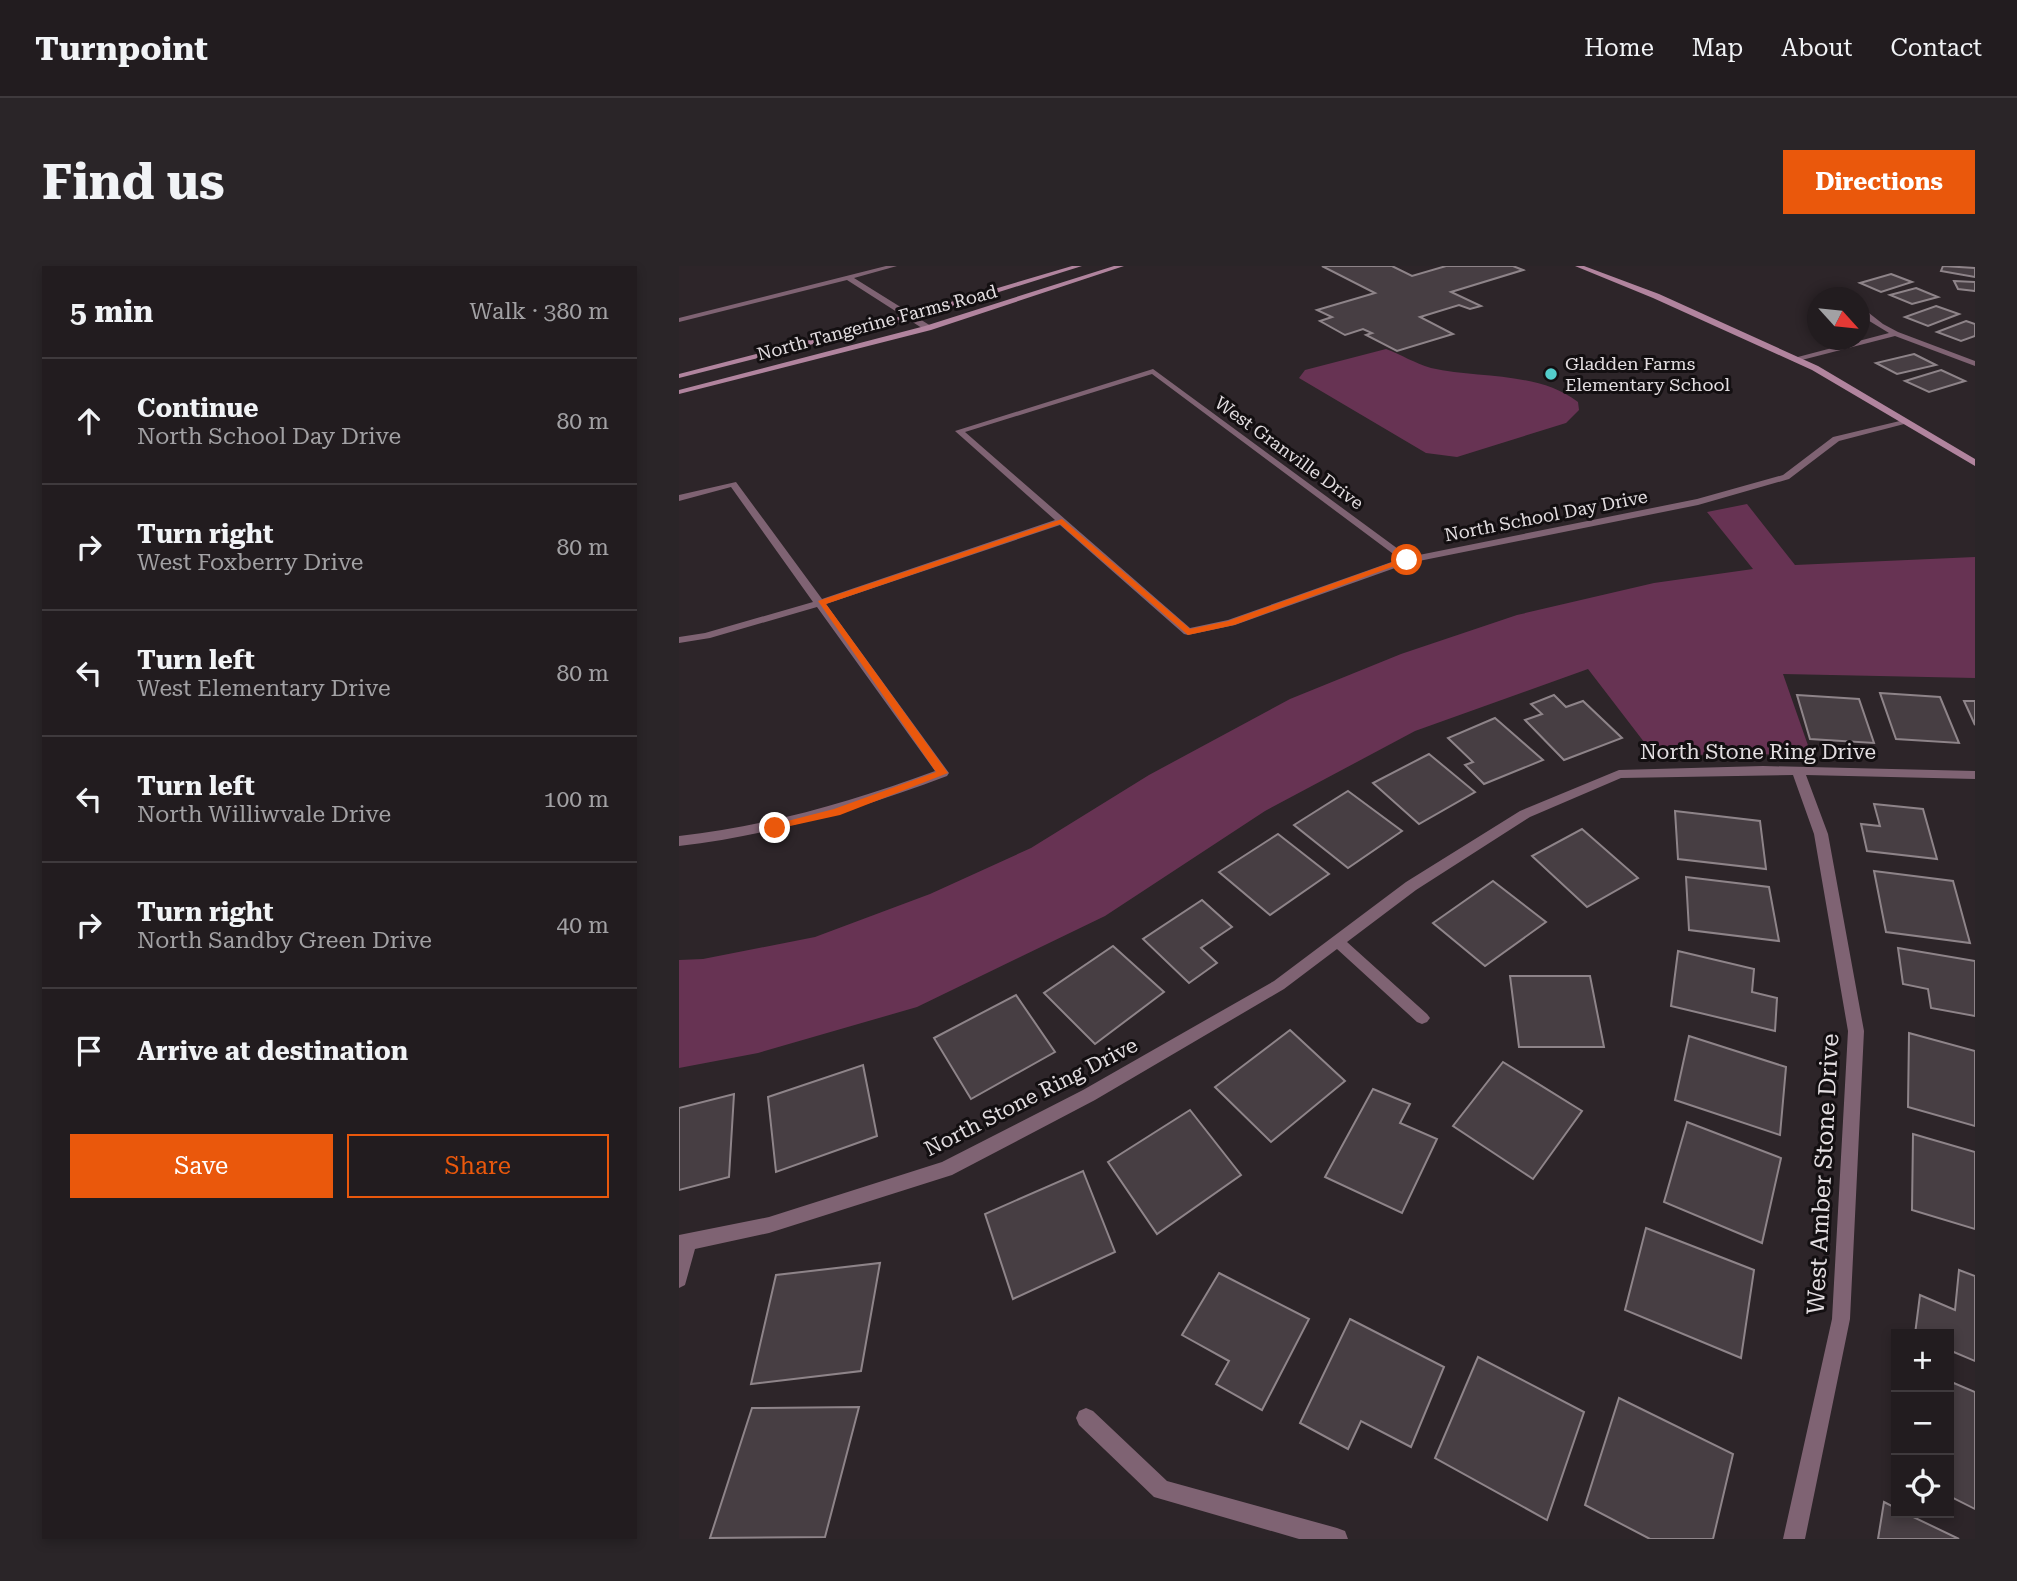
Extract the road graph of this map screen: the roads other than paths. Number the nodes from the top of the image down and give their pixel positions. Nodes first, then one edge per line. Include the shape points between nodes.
1 (894, 266) edge
2 (1079, 266) edge
3 (1121, 266) edge
4 (1578, 266) edge
5 (849, 278) junction
6 (913, 316) junction
7 (1870, 318) edge
8 (679, 320) edge
9 (928, 328) junction
10 (1896, 334) junction
11 (1797, 360) junction
12 (1975, 364) edge
13 (679, 376) edge
14 (679, 392) edge
15 (1904, 423) junction
16 (1975, 463) edge
17 (679, 498) edge
18 (1062, 521) junction
19 (1407, 560) junction
20 (821, 603) junction
21 (679, 640) edge
22 (1798, 771) junction
23 (1975, 775) edge
24 (679, 841) edge
25 (1337, 942) junction
26 (1422, 1018) dead end
27 (683, 1244) edge
28 (679, 1279) edge
29 (1086, 1418) dead end
30 (1337, 1539) edge
31 (1794, 1539) edge

1 - 5 street
2 - 6 main road, North Tangerine Farms Road
3 - 9 main road, North Tangerine Farms Road
4 - 11 main road
5 - 6 street
5 - 8 street
6 - 9 street
6 - 13 main road, North Tangerine Farms Road
7 - 10 street
9 - 14 main road, North Tangerine Farms Road
10 - 11 street
10 - 12 street
11 - 15 main road
15 - 16 main road
15 - 19 street, North School Day Drive via 1836,439 1786,477 1698,502
17 - 20 street via 733,484
18 - 19 street, North School Day Drive via 1188,632 1231,623
18 - 19 street, West Granville Drive via 959,432 1153,372
18 - 20 street
20 - 21 street
20 - 24 street via 943,773 836,812 775,828
22 - 23 street, North Stone Ring Drive
22 - 25 street, North Stone Ring Drive via 1619,774 1525,814 1411,886
22 - 31 street, West Amber Stone Drive via 1821,834 1856,1031 1841,1319
25 - 26 street
25 - 27 street, North Stone Ring Drive via 1267,992 1089,1095 946,1169 769,1224
27 - 28 street
29 - 30 street via 1161,1490

